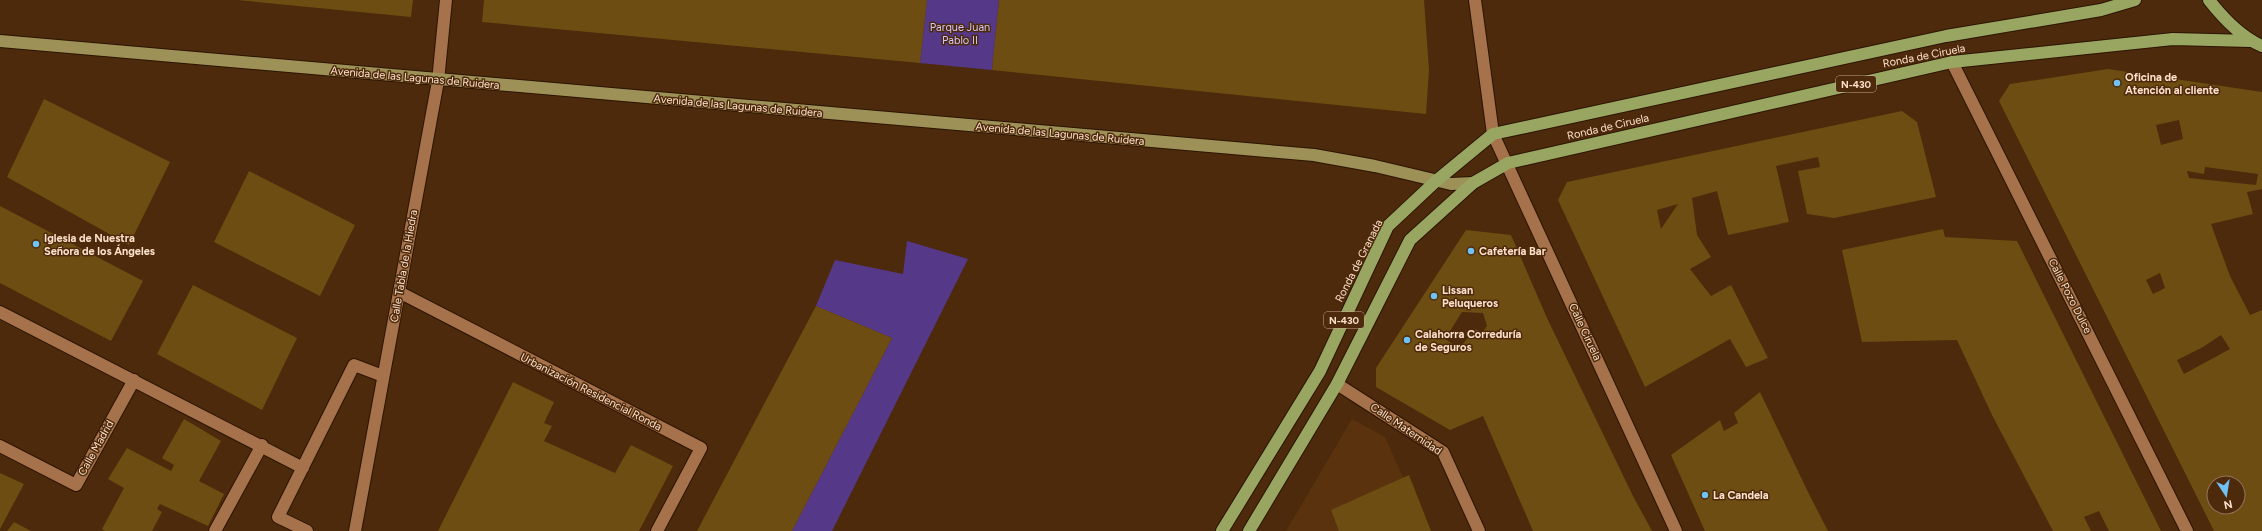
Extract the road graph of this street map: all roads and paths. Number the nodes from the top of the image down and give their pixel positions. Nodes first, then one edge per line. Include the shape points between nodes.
1 (446, 0) edge
2 (1475, 0) edge
3 (2135, 0) edge
4 (2209, 0) edge
5 (0, 41) edge
6 (2250, 41) junction
7 (2262, 46) edge
8 (1952, 62) junction
9 (438, 80) junction
10 (1493, 134) junction
11 (1508, 163) junction
12 (1436, 181) junction
13 (1473, 183) junction
14 (399, 292) junction
15 (0, 312) edge
16 (383, 376) junction
17 (134, 380) junction
18 (1337, 384) junction
19 (0, 446) edge
20 (262, 446) junction
21 (303, 468) junction
22 (216, 531) edge
23 (308, 531) edge
24 (355, 531) edge
25 (657, 531) edge
26 (1222, 531) edge
27 (1249, 531) edge
28 (1479, 531) edge
29 (1676, 531) edge
30 (2187, 531) edge

1 - 9 street, Calle Tabla de la Hiedra
2 - 10 street, Calle Ciruela
3 - 10 highway, Ronda de Ciruela / N-430 via 2101,10 1946,36
4 - 6 highway, N-430 via 2219,13
5 - 9 main road, Avenida de las Lagunas de Ruidera
6 - 7 highway, N-430
6 - 8 highway, Ronda de Ciruela / N-430 via 2173,39
8 - 11 highway, Ronda de Ciruela / N-430
8 - 30 street, Calle Pozo Dulce
9 - 12 main road, Avenida de las Lagunas de Ruidera via 1314,155
9 - 14 street, Calle Tabla de la Hiedra
10 - 11 street, Calle Ciruela
10 - 12 highway, Ronda de Granada / N-430
11 - 13 highway, Ronda de Ciruela / N-430
11 - 29 street, Calle Ciruela
12 - 13 main road, Avenida de las Lagunas de Ruidera via 1451,184
12 - 26 highway, Ronda de Granada / N-430 via 1388,226 1320,371
13 - 18 highway, N-430 via 1410,240
14 - 16 street, Calle Tabla de la Hiedra
14 - 25 street, Urbanización Residencial Ronda via 701,448
15 - 17 street
16 - 21 street via 354,365
16 - 24 street, Calle Tabla de la Hiedra
17 - 19 street, Calle Madrid via 76,484
17 - 20 street
18 - 27 highway, N-430
18 - 28 street, Calle Maternidad via 1443,452
20 - 21 street
20 - 22 street
21 - 23 street via 278,517

